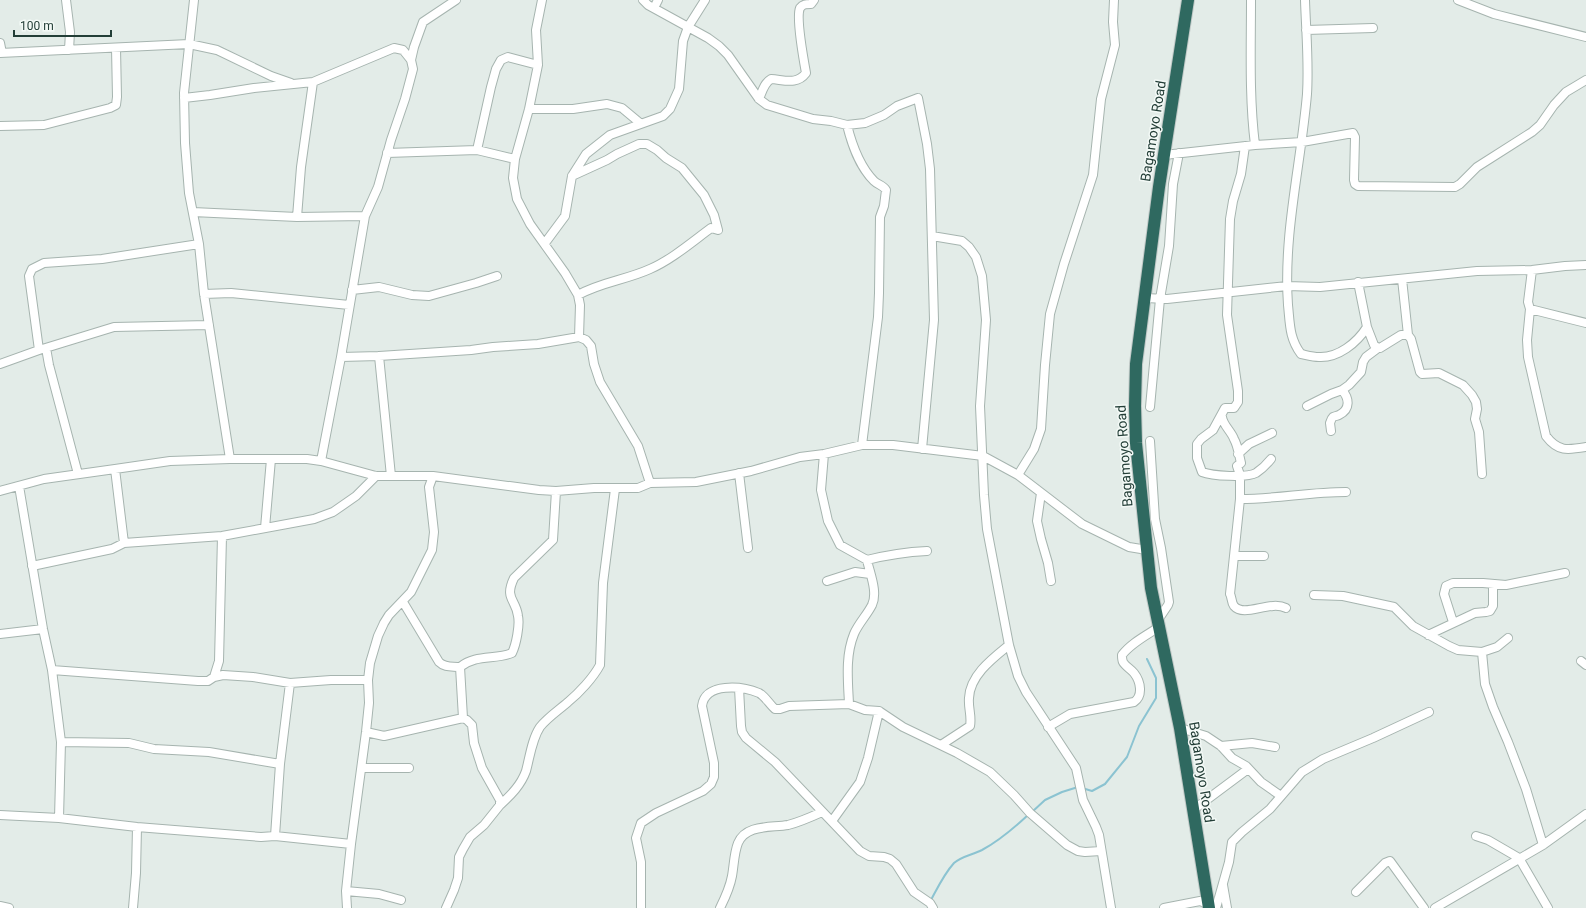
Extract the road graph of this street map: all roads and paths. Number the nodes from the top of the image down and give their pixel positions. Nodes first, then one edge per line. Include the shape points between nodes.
1 (66, 0) edge
2 (194, 0) edge
3 (456, 0) edge
4 (542, 0) edge
5 (642, 0) edge
6 (705, 0) edge
7 (814, 0) edge
8 (1114, 0) edge
9 (1188, 0) edge
10 (1251, 0) edge
11 (1305, 0) edge
12 (1458, 0) edge
13 (656, 4) edge
14 (688, 26) junction
15 (1373, 28) dead end
16 (1306, 30) junction
17 (1586, 37) edge
18 (0, 43) edge
19 (189, 44) junction
20 (116, 48) junction
21 (69, 50) junction
22 (1, 53) edge
23 (411, 60) junction
24 (538, 65) junction
25 (1586, 80) edge
26 (314, 82) junction
27 (293, 84) junction
28 (184, 98) junction
29 (759, 99) junction
30 (529, 109) junction
31 (640, 123) junction
32 (847, 125) junction
33 (0, 126) edge
34 (1302, 142) junction
35 (1255, 144) junction
36 (1245, 146) junction
37 (477, 150) junction
38 (1179, 153) junction
39 (387, 154) junction
40 (1164, 154) junction
41 (515, 159) junction
42 (572, 176) junction
43 (193, 212) junction
44 (365, 216) junction
45 (297, 217) junction
46 (932, 236) junction
47 (545, 243) junction
48 (199, 244) junction
49 (1586, 266) edge
50 (1532, 270) junction
51 (497, 276) dead end
52 (1402, 279) junction
53 (1358, 282) junction
54 (1287, 286) junction
55 (352, 290) junction
56 (1229, 293) junction
57 (204, 294) junction
58 (578, 295) junction
59 (1145, 298) junction
60 (1160, 299) junction
61 (350, 305) junction
62 (1530, 309) junction
63 (1586, 323) edge
64 (209, 325) junction
65 (1367, 328) junction
66 (1408, 335) junction
67 (579, 338) junction
68 (1378, 348) junction
69 (43, 349) junction
70 (379, 356) junction
71 (341, 357) junction
72 (0, 364) edge
73 (1342, 390) junction
74 (1307, 406) dead end
75 (1150, 407) dead end
76 (1222, 417) junction
77 (1331, 431) dead end
78 (1272, 433) dead end
79 (1150, 441) dead end
80 (862, 445) junction
81 (1586, 447) edge
82 (922, 449) junction
83 (824, 454) junction
84 (1238, 454) junction
85 (983, 456) junction
86 (230, 459) junction
87 (271, 459) junction
88 (1271, 459) dead end
89 (321, 461) junction
90 (115, 468) junction
91 (740, 473) junction
92 (78, 474) junction
93 (1482, 474) dead end
94 (1240, 475) junction
95 (376, 476) junction
96 (391, 476) junction
97 (433, 476) junction
98 (1018, 476) junction
99 (650, 483) junction
100 (18, 486) junction
101 (615, 488) junction
102 (0, 491) edge
103 (556, 491) junction
104 (1346, 492) dead end
105 (1041, 493) junction
106 (1240, 499) junction
107 (1149, 520) junction
108 (265, 528) junction
109 (222, 536) junction
110 (124, 543) junction
111 (748, 548) dead end
112 (1147, 550) junction
113 (927, 551) dead end
114 (1234, 556) junction
115 (1264, 556) dead end
116 (867, 560) junction
117 (32, 566) junction
118 (1565, 573) dead end
119 (870, 574) junction
120 (827, 581) dead end
121 (1051, 582) dead end
122 (1493, 584) junction
123 (1314, 595) dead end
124 (404, 602) junction
125 (1286, 608) dead end
126 (1453, 622) junction
127 (1159, 624) junction
128 (42, 629) junction
129 (0, 634) edge
130 (1428, 635) junction
131 (1508, 638) dead end
132 (1009, 645) junction
133 (1482, 652) junction
134 (460, 666) junction
135 (52, 670) junction
136 (214, 677) junction
137 (368, 680) junction
138 (290, 683) junction
139 (739, 688) junction
140 (849, 704) junction
141 (879, 711) junction
142 (1429, 712) dead end
143 (463, 718) junction
144 (1048, 727) junction
145 (1180, 728) junction
146 (366, 732) junction
147 (61, 742) junction
148 (941, 745) junction
149 (1221, 746) junction
150 (1275, 746) dead end
151 (280, 764) junction
152 (362, 768) junction
153 (409, 768) dead end
154 (1248, 768) junction
155 (1281, 796) junction
156 (500, 805) junction
157 (1193, 810) junction
158 (822, 812) junction
159 (1586, 814) edge
160 (0, 815) edge
161 (59, 818) junction
162 (832, 821) junction
163 (136, 827) junction
164 (275, 836) junction
165 (1476, 836) dead end
166 (350, 844) junction
167 (1543, 845) junction
168 (1101, 851) junction
169 (1519, 858) junction
170 (1222, 884) junction
171 (346, 891) junction
172 (1356, 892) dead end
173 (401, 900) dead end
174 (1196, 905) edge
175 (0, 906) edge
176 (1211, 907) edge
177 (9, 908) edge
178 (133, 908) edge
179 (347, 908) edge
180 (446, 908) edge
181 (641, 908) edge
182 (720, 908) edge
183 (934, 908) edge
184 (1111, 908) edge
185 (1164, 908) edge
186 (1227, 908) edge
187 (1424, 908) edge
188 (1435, 908) edge
189 (1548, 908) edge

1 - 21 street via 70,32
2 - 19 street
3 - 23 street via 423,22
4 - 24 street via 536,30
5 - 13 street
6 - 14 street
7 - 29 street via 811,4 801,7 799,12 806,73 796,81 771,79 765,84
8 - 98 street via 1115,45 1101,99 1093,175 1050,314 1041,429 1034,449
9 - 40 highway, Bagamoyo Road
10 - 35 street via 1250,65
11 - 16 street
12 - 17 street via 1494,14
13 - 14 street
14 - 29 street via 719,46 728,55
14 - 31 street via 682,50 678,89 670,109 663,116
15 - 16 street
16 - 34 street via 1307,92
18 - 22 street
19 - 20 street
19 - 27 street via 217,50
19 - 28 street
20 - 21 street
20 - 33 street via 116,105 44,125
21 - 22 street
23 - 26 street via 403,50 394,48
23 - 39 street via 413,70
24 - 30 street
24 - 37 street via 508,57 501,60 491,87
25 - 34 street via 1566,92 1532,132 1477,167 1455,187 1358,186 1354,180 1353,134
26 - 27 street
26 - 45 street via 302,160
27 - 28 street
28 - 43 street via 185,143
29 - 32 street via 767,105 813,119
30 - 31 street via 573,109 607,104 622,108
30 - 41 street
31 - 42 street via 610,135 594,146
32 - 46 street via 865,124 897,106 918,98 930,169
32 - 80 street via 862,165 874,181 886,190 880,217 878,317
34 - 35 street
34 - 54 street via 1288,239
35 - 36 street
36 - 38 street
36 - 56 street via 1230,219
37 - 39 street
37 - 41 street
38 - 40 street
38 - 60 street via 1173,184 1169,246
39 - 44 street via 378,187
40 - 59 highway, Bagamoyo Road
41 - 47 street via 513,178 518,199 530,224
42 - 47 street via 565,216
42 - 58 street via 639,144 647,144 682,168 704,194 718,230 711,228 659,265 595,286
43 - 45 street
43 - 48 street
44 - 45 street
44 - 55 street
46 - 82 street via 934,320
46 - 85 street via 962,241 976,257 982,276 986,320 980,406
47 - 58 street
48 - 57 street
48 - 69 street via 102,259 44,263 32,269 29,276
49 - 50 street
50 - 52 street via 1477,271
50 - 62 street via 1528,302
51 - 55 street via 429,296 412,295 379,287
52 - 53 street
52 - 66 street
53 - 54 street via 1320,287
53 - 65 street
54 - 56 street
54 - 65 street via 1292,338 1300,354 1319,357 1336,355 1356,341
55 - 61 street
56 - 60 street
56 - 76 street via 1227,315 1238,402 1234,408 1226,408
57 - 61 street via 231,293
57 - 64 street
58 - 67 street
59 - 60 street
59 - 107 highway, Bagamoyo Road via 1136,364 1135,406 1136,443
60 - 75 street
61 - 71 street
62 - 63 street
62 - 81 street via 1528,357 1546,436 1553,445 1561,449
64 - 69 street via 114,328
64 - 86 street
65 - 68 street via 1374,345
66 - 68 street via 1401,335
66 - 93 street via 1422,374 1439,373 1463,385 1472,394 1477,409 1475,419 1479,432
67 - 70 street via 538,344
67 - 99 street via 586,340 591,346 600,382 638,446
68 - 73 street via 1366,357 1361,372
69 - 72 street
69 - 92 street
70 - 71 street
70 - 96 street
71 - 89 street
73 - 74 street
73 - 77 street via 1348,404 1344,412 1334,417 1330,423
76 - 84 street via 1235,441
76 - 94 street via 1213,430 1197,444 1199,465 1202,472 1209,475
78 - 84 street via 1249,444
79 - 107 street
80 - 82 street via 893,445
80 - 83 street
82 - 85 street
83 - 91 street via 800,457
83 - 116 street via 822,490 828,521 840,545
84 - 94 street via 1241,463 1237,466
85 - 98 street
85 - 132 street via 987,529
86 - 87 street
86 - 90 street via 170,461
87 - 89 street
87 - 108 street
88 - 94 street via 1255,473
89 - 95 street
90 - 92 street
90 - 110 street
91 - 99 street via 696,482
91 - 111 street
92 - 100 street via 44,478
94 - 106 street
95 - 96 street
95 - 108 street via 356,496 333,512 314,519
96 - 97 street
97 - 103 street
97 - 124 street via 429,487 434,532 432,550
98 - 105 street
99 - 101 street via 638,488
100 - 102 street
100 - 117 street
101 - 103 street
101 - 156 street via 603,583 600,665 569,701 541,726 536,734 523,777
103 - 134 street via 553,540 514,578 511,585 510,596 519,618 512,653 482,657
104 - 106 street
105 - 112 street via 1082,524 1129,547
105 - 121 street via 1037,521
106 - 114 street
107 - 112 highway, Bagamoyo Road
107 - 127 street via 1161,548 1169,602
108 - 109 street
109 - 110 street
109 - 136 street via 219,661
110 - 117 street via 112,549
112 - 127 highway, Bagamoyo Road via 1151,588
113 - 116 street via 903,552
114 - 115 street
114 - 125 street via 1230,594 1232,604 1238,610 1273,605
116 - 119 street
117 - 128 street
118 - 122 street via 1515,584
119 - 120 street via 855,572
119 - 140 street via 874,598 854,634 850,649
122 - 126 street via 1493,606 1490,611 1475,613
122 - 126 street via 1453,583 1446,586 1444,594
123 - 130 street via 1343,596 1394,607 1412,626
124 - 134 street via 439,662 446,666
124 - 137 street via 389,615 378,636
126 - 130 street
127 - 144 street via 1122,655 1123,662 1137,678 1140,689 1138,699 1134,702 1070,714
127 - 145 highway, Bagamoyo Road
128 - 129 street
128 - 135 street
130 - 133 street via 1458,650
131 - 133 street via 1497,647
132 - 144 street via 1018,676
132 - 148 street via 983,668 972,688 968,700 972,720 970,726
133 - 167 street via 1485,684 1526,789
134 - 143 street
135 - 136 street via 198,681 208,681
135 - 147 street
136 - 138 street via 253,677
137 - 138 street
137 - 146 street
138 - 151 street
139 - 140 street via 761,694 775,708 780,709 789,706
139 - 158 street via 741,726 746,738 775,762
139 - 181 street via 716,690 703,698 702,706 714,763 711,784 703,791 642,822 636,838 641,862
140 - 141 street via 865,710
141 - 148 street via 903,727
141 - 162 street via 860,782
142 - 155 street via 1323,759 1302,772
143 - 146 street via 384,736
143 - 156 street via 472,725 474,743 482,768 500,800
144 - 168 street via 1076,768 1083,800 1096,827
145 - 149 street via 1206,736
145 - 157 highway, Bagamoyo Road
146 - 152 street
147 - 151 street via 129,743 154,749 209,752
147 - 161 street
148 - 168 street via 990,772 1030,813 1067,845 1078,851
149 - 150 street via 1252,743
149 - 154 street via 1232,758
151 - 164 street
152 - 153 street
152 - 166 street
154 - 155 street via 1261,782
154 - 157 street
155 - 170 street via 1270,810 1232,842
156 - 180 street via 484,825 470,837 463,849 459,857 458,878
157 - 176 highway, Bagamoyo Road
158 - 162 street
158 - 182 street via 788,824 756,829 744,835 737,846 730,884
159 - 167 street
160 - 161 street
161 - 163 street
162 - 183 street via 860,851 869,856 884,857 893,861 914,892
163 - 164 street
163 - 178 street
164 - 166 street
165 - 169 street
166 - 171 street
167 - 169 street
168 - 184 street
169 - 188 street
169 - 189 street
170 - 176 street
170 - 186 street
171 - 173 street via 378,894
171 - 179 street
172 - 187 street via 1390,861
174 - 176 street via 1203,902
174 - 185 street
175 - 177 street

